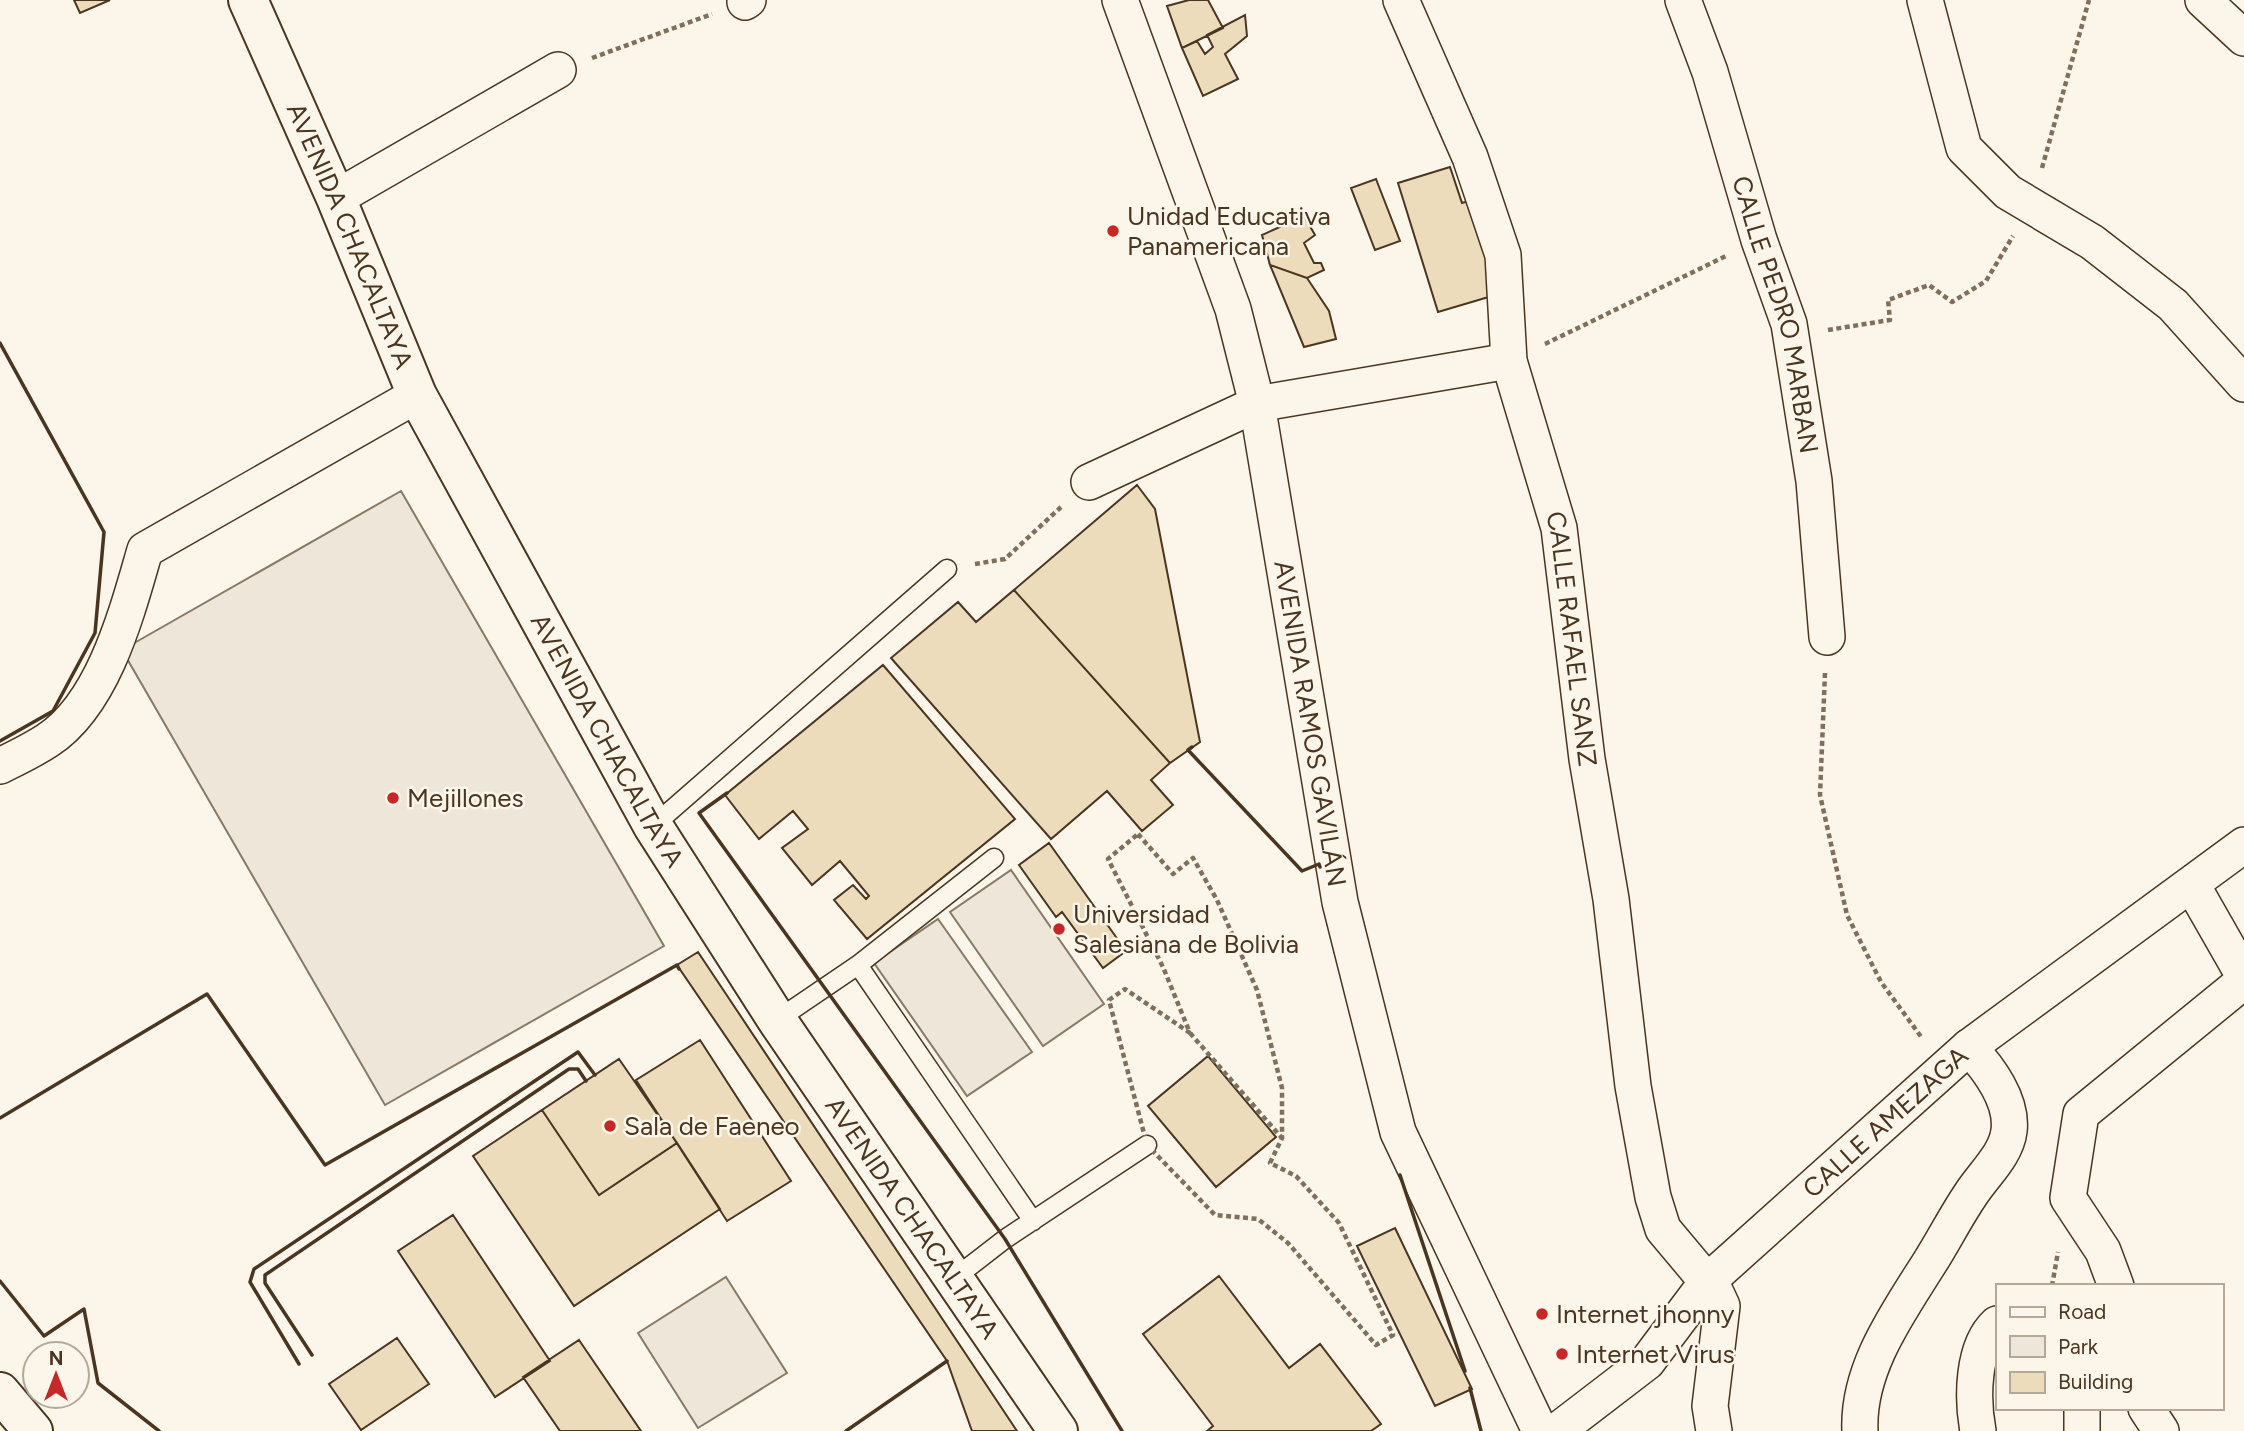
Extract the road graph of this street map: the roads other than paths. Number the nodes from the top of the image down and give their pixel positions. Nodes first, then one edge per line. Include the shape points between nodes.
1 (248, 0) edge
2 (1120, 0) edge
3 (1401, 0) edge
4 (1683, 0) edge
5 (1925, 0) edge
6 (2203, 0) edge
7 (2244, 38) edge
8 (558, 70) road end
9 (336, 198) junction
10 (1509, 361) junction
11 (2244, 384) edge
12 (417, 395) junction
13 (1257, 404) junction
14 (1089, 482) road end
15 (947, 569) road end
16 (1827, 637) road end
17 (0, 766) edge
18 (653, 826) junction
19 (2244, 845) edge
20 (994, 858) dead end
21 (2192, 886) junction
22 (858, 965) junction
23 (2244, 976) edge
24 (2244, 981) edge
25 (777, 1020) junction
26 (1957, 1058) junction
27 (1147, 1145) road end
28 (1033, 1221) junction
29 (952, 1280) junction
30 (1707, 1282) junction
31 (2115, 1284) edge
32 (1996, 1325) edge
33 (0, 1392) edge
34 (2082, 1410) edge
35 (2147, 1410) edge
36 (33, 1431) edge
37 (1058, 1431) edge
38 (1540, 1431) edge
39 (1557, 1431) edge
40 (1714, 1431) edge
41 (1860, 1431) edge
42 (1978, 1431) edge
43 (2082, 1431) edge
44 (2161, 1431) edge

1 - 9 main road, AVENIDA CHACALTAYA
2 - 13 street, AVENIDA RAMOS GAVILÁN via 1233,309
3 - 10 street, CALLE RAFAEL SANZ via 1470,157 1503,255
4 - 16 street, CALLE PEDRO MARBAN via 1789,324 1814,481
5 - 11 street via 1964,148 2008,192 2092,242 2173,306
6 - 7 street
8 - 9 street
9 - 12 main road, AVENIDA CHACALTAYA
10 - 13 street
10 - 30 street, CALLE RAFAEL SANZ via 1559,528 1587,759 1653,1197 1663,1229
12 - 17 street via 145,550 124,622 91,696 50,739
12 - 18 main road, AVENIDA CHACALTAYA
13 - 14 street
13 - 38 street, AVENIDA RAMOS GAVILÁN via 1340,902 1398,1132
15 - 18 lane
18 - 25 main road, AVENIDA CHACALTAYA
19 - 21 street, CALLE AMEZAGA
20 - 22 lane
21 - 23 street
21 - 26 street, CALLE AMEZAGA
22 - 25 lane
22 - 28 lane
24 - 31 street via 2081,1114 2068,1198 2103,1251
25 - 29 main road, AVENIDA CHACALTAYA
26 - 30 street, CALLE AMEZAGA
26 - 41 street via 1990,1070 2005,1103 2009,1130 2000,1154 1893,1322 1868,1374
27 - 28 lane
28 - 29 lane
29 - 37 main road, AVENIDA CHACALTAYA
30 - 39 street, CALLE AMEZAGA via 1647,1362
30 - 40 street, CALLE RAFAEL SANZ via 1722,1306 1710,1406
32 - 42 street via 1980,1351
33 - 36 main road
34 - 43 street
35 - 44 street

